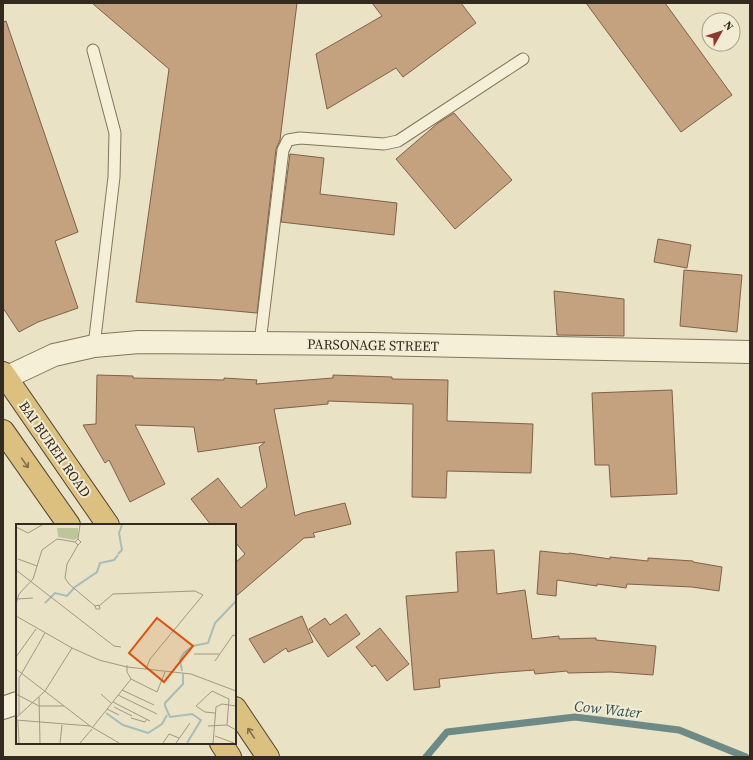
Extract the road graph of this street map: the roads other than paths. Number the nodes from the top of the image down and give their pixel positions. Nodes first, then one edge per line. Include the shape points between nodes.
1 (93, 50) dead end
2 (523, 59) dead end
3 (260, 343) junction
4 (94, 346) junction
5 (750, 352) edge
6 (4, 376) edge
7 (3, 431) edge
8 (68, 524) edge
9 (107, 524) edge
10 (16, 703) edge
11 (3, 708) edge
12 (236, 709) edge
13 (222, 744) edge
14 (230, 757) edge
15 (268, 757) edge

1 - 4 lane via 115,133 114,177
2 - 3 lane via 398,141 384,144 300,138 288,140 283,150
3 - 4 street, PARSONAGE STREET via 139,342
3 - 5 street, PARSONAGE STREET
4 - 6 street, PARSONAGE STREET via 54,354
6 - 9 highway, BAI BUREH ROAD
7 -> 8 highway
10 - 11 street
15 -> 12 highway
13 - 14 highway

